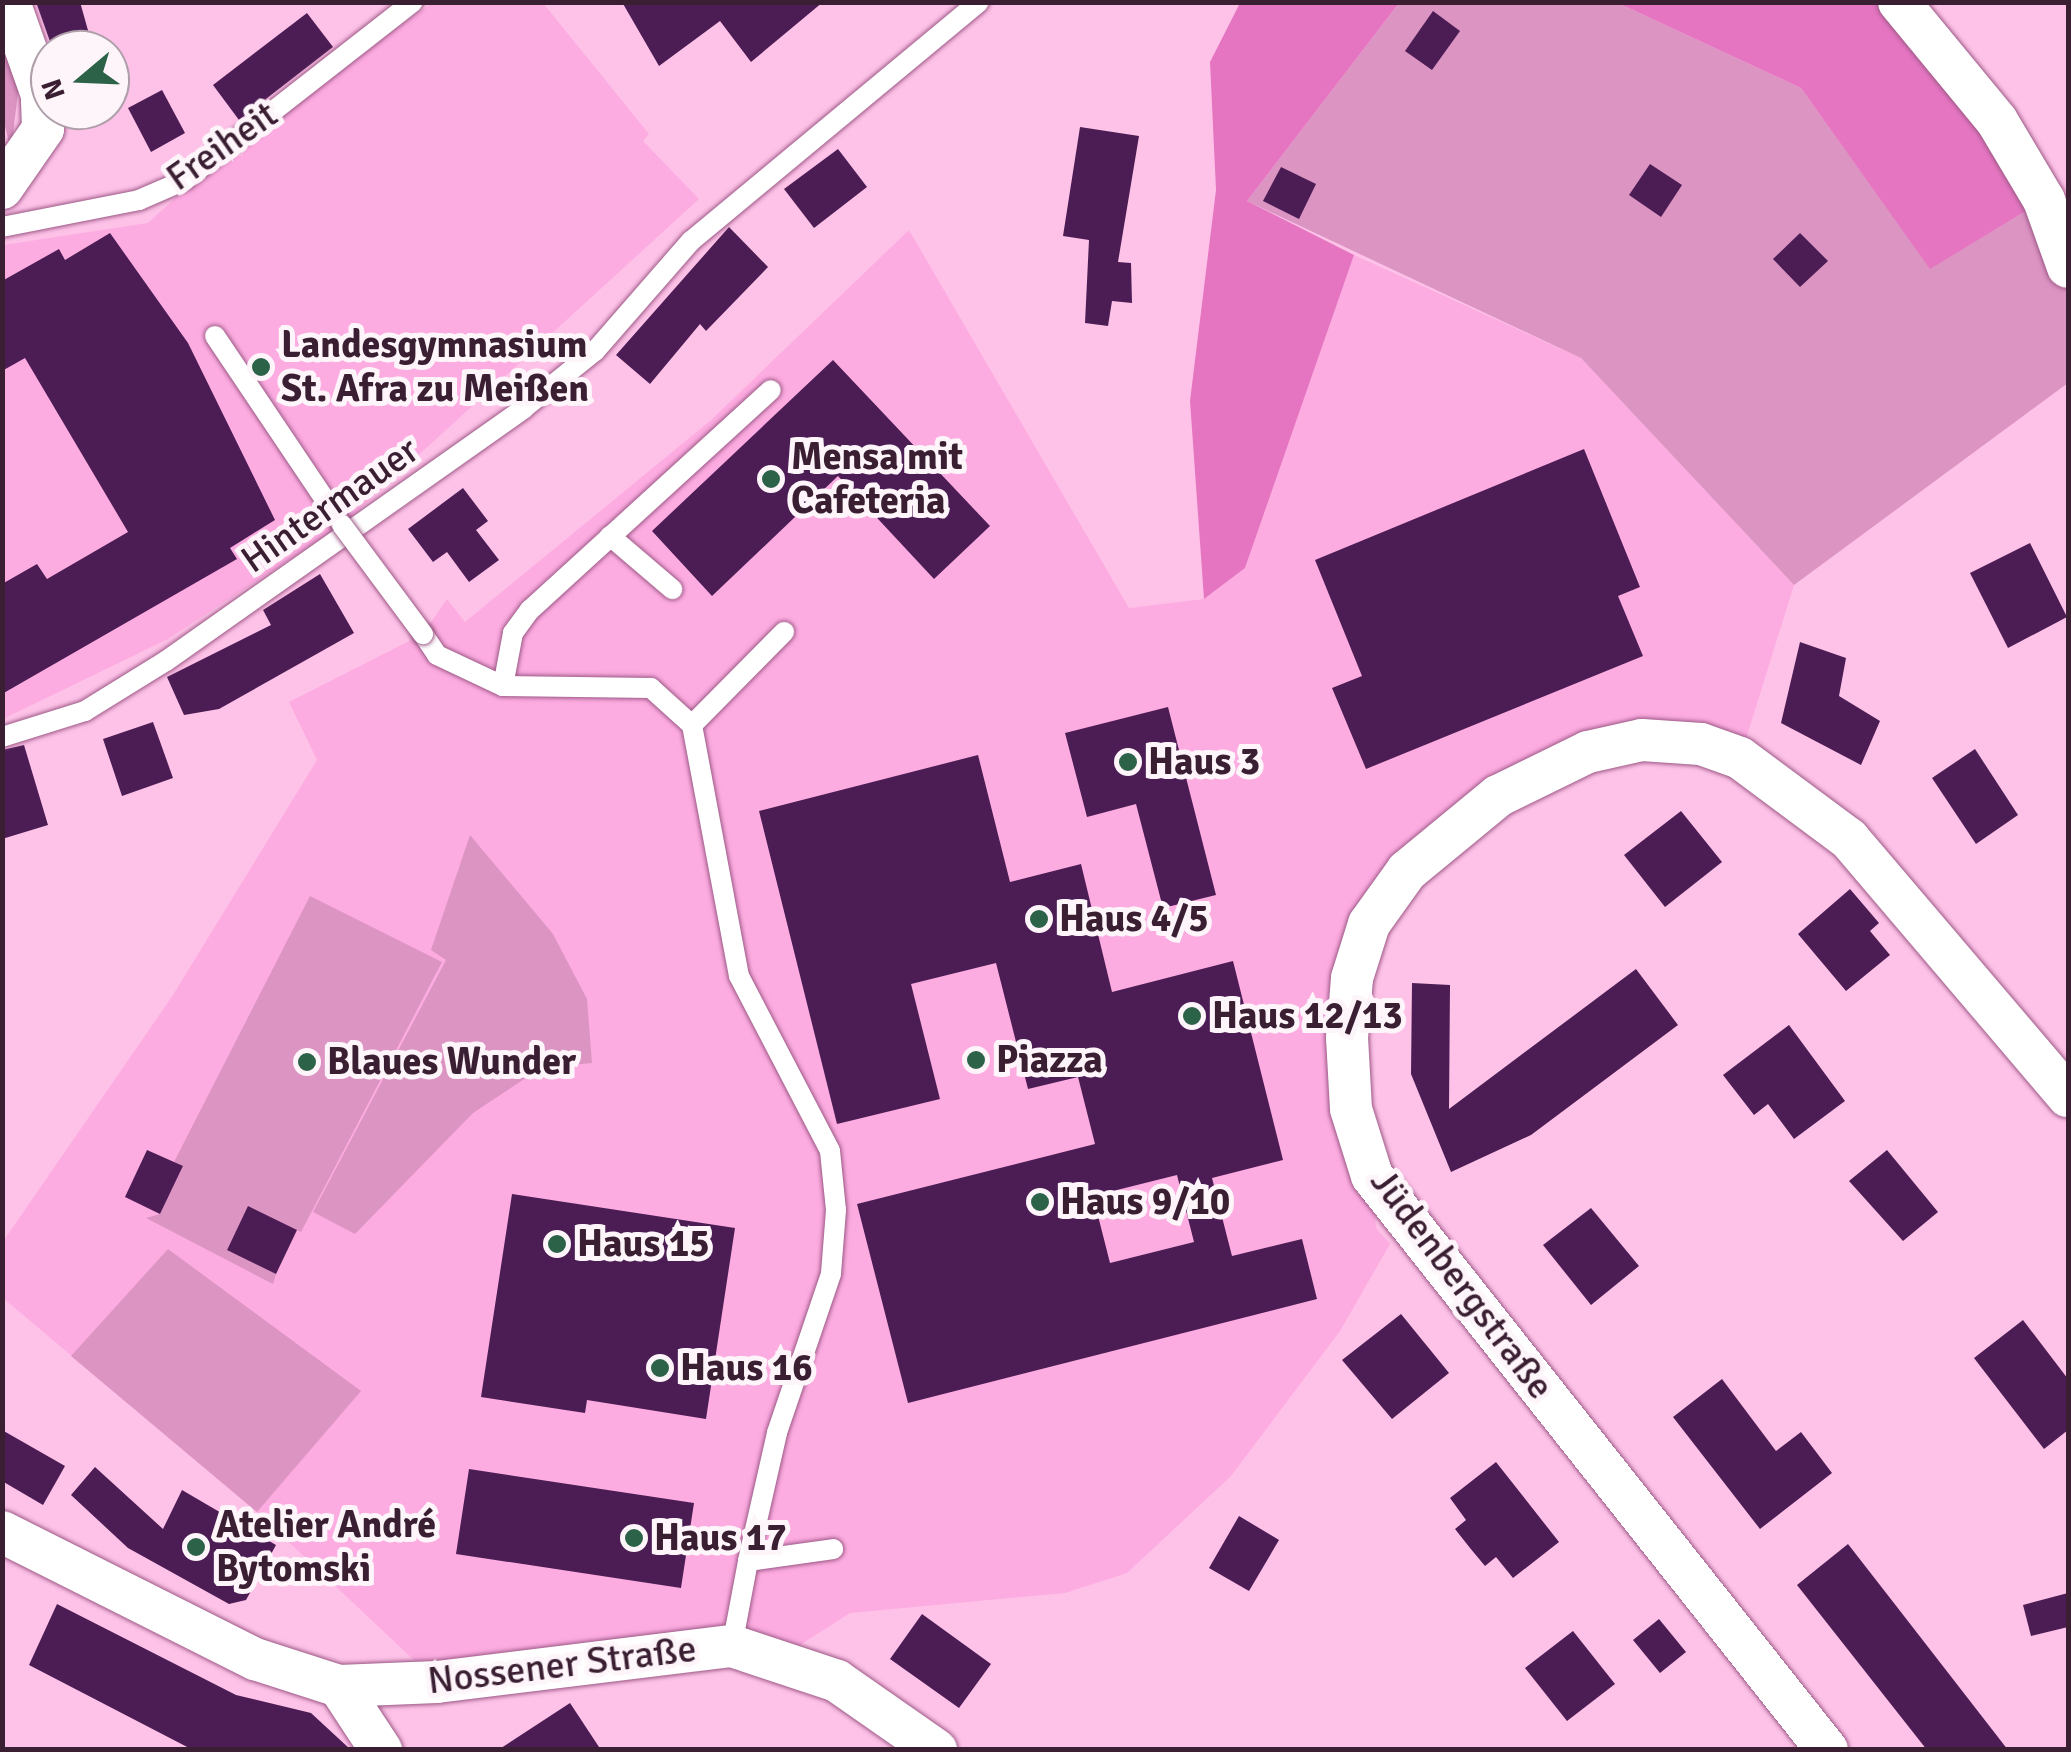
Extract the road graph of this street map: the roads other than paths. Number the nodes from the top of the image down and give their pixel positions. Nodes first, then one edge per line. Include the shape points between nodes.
1 (9, 2) edge
2 (413, 2) edge
3 (979, 2) edge
4 (1900, 2) edge
5 (11, 178) edge
6 (2, 227) edge
7 (2068, 267) edge
8 (215, 336) dead end
9 (771, 390) dead end
10 (610, 536) junction
11 (672, 590) dead end
12 (784, 632) dead end
13 (503, 686) junction
14 (692, 725) junction
15 (2, 737) edge
16 (2068, 1096) edge
17 (2, 1532) edge
18 (833, 1549) dead end
19 (748, 1561) junction
20 (732, 1646) junction
21 (339, 1686) junction
22 (381, 1750) edge
23 (936, 1750) edge
24 (1827, 1750) edge

1 - 5 street via 42,95 43,129
2 - 6 lane, Freiheit via 185,180 139,200
3 - 15 lane, Hintermauer via 691,241 595,351 524,408 166,661 85,711
4 - 7 street via 1998,121 2044,200
8 - 13 lane, bridge via 437,655
9 - 10 lane
10 - 11 lane
10 - 13 lane via 512,633
12 - 14 lane
13 - 14 lane via 651,688
14 - 19 lane via 739,976 830,1151 836,1210 831,1274 777,1433
16 - 24 street, Jüdenbergstraße via 1850,838 1740,758 1702,744 1642,740 1588,752 1498,796 1407,870 1369,924 1352,978 1346,1038 1351,1108 1372,1176
17 - 21 street, Nossener Straße via 254,1658
18 - 19 lane
19 - 20 lane
20 - 21 street, Nossener Straße via 437,1682
20 - 23 street, Nossener Straße via 838,1680
21 - 22 street

